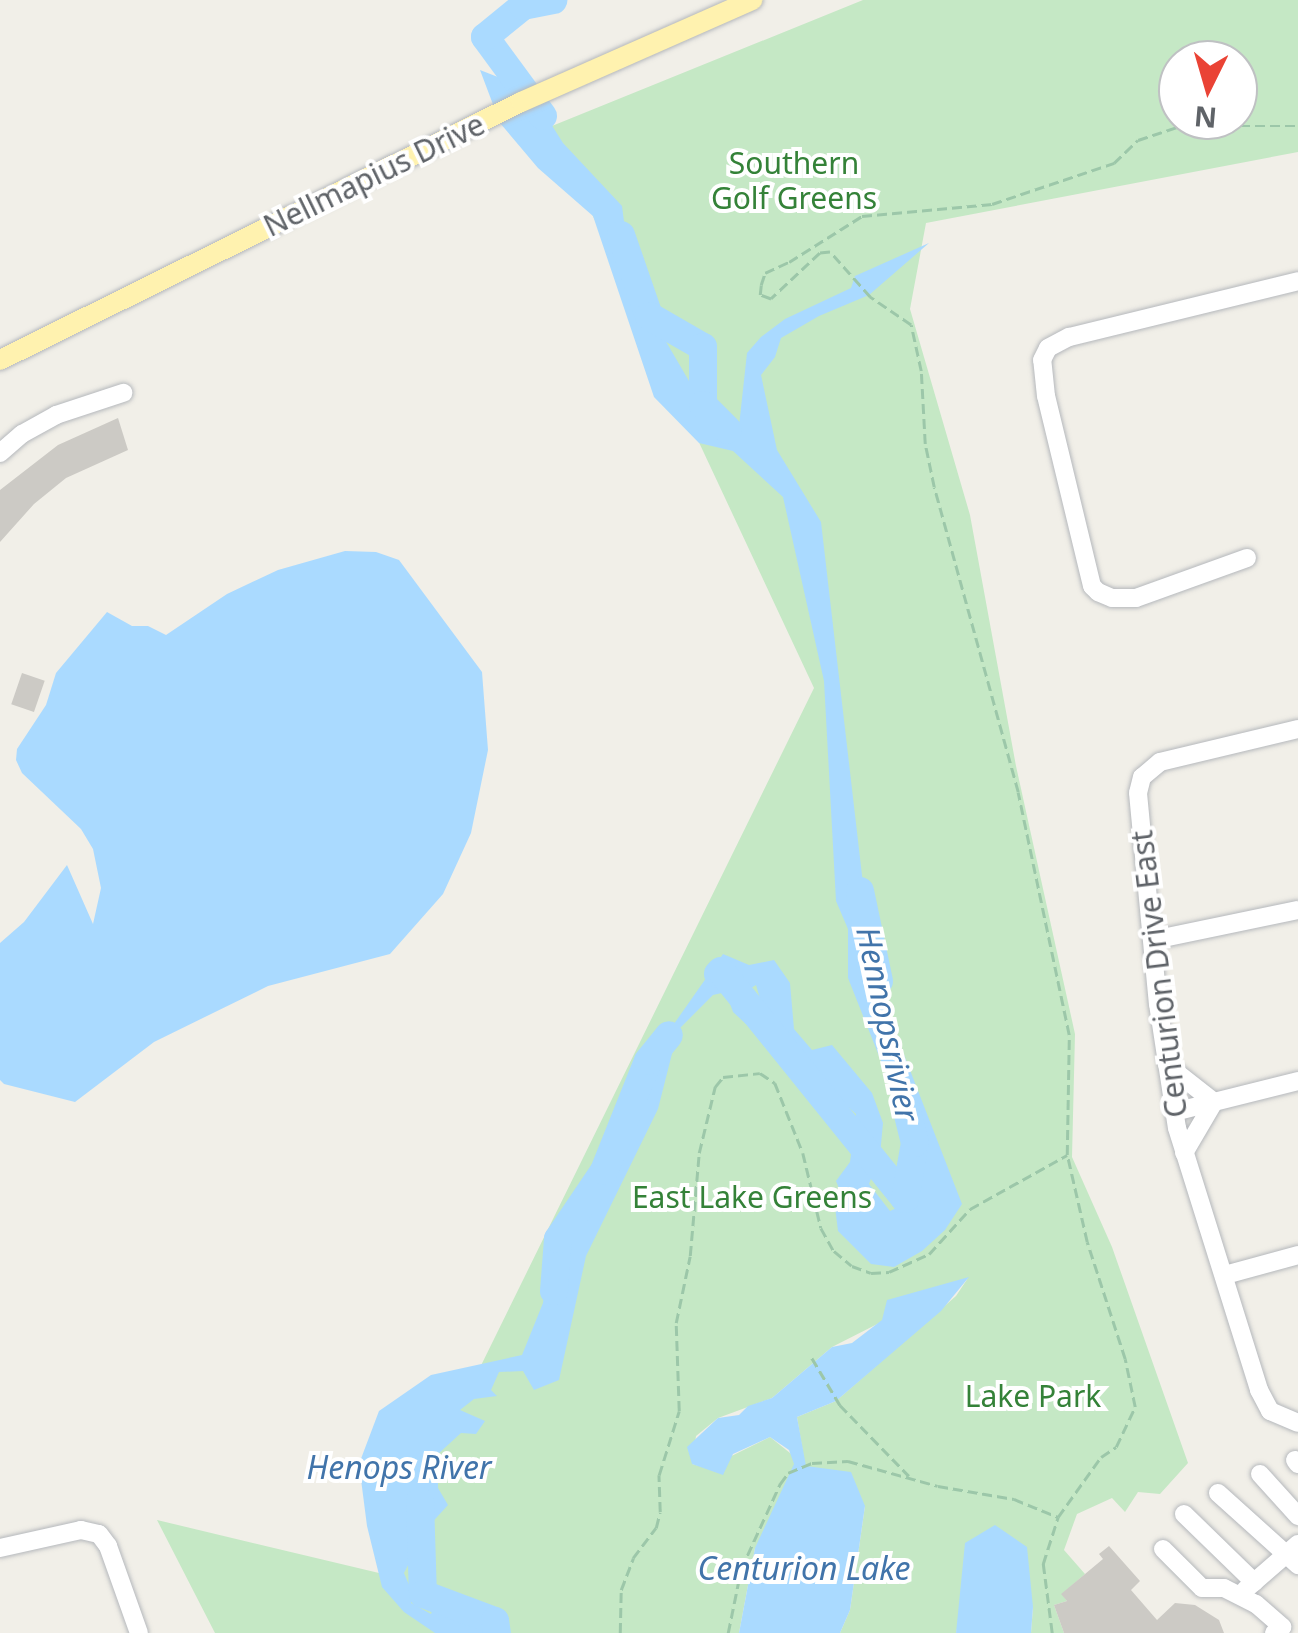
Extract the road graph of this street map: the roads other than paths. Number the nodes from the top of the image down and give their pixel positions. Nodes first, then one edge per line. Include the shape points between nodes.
1 (752, 0) edge
2 (1298, 280) edge
3 (0, 360) edge
4 (123, 393) dead end
5 (0, 453) edge
6 (1246, 558) dead end
7 (1298, 730) edge
8 (1298, 910) edge
9 (1153, 940) junction
10 (1166, 1064) junction
11 (1298, 1081) edge
12 (1214, 1102) junction
13 (1174, 1112) junction
14 (1184, 1153) junction
15 (1298, 1255) edge
16 (1224, 1275) junction
17 (1298, 1423) edge
18 (1260, 1474) dead end
19 (1218, 1493) dead end
20 (1184, 1514) dead end
21 (1298, 1516) edge
22 (0, 1548) edge
23 (1163, 1548) dead end
24 (1294, 1555) edge
25 (1254, 1582) junction
26 (1238, 1596) junction
27 (138, 1633) edge
28 (1274, 1633) edge

1 - 3 main road, Nellmapius Drive via 485,120
2 - 6 street via 1069,337 1048,348 1042,360 1098,592 1136,598
4 - 5 street via 56,415
7 - 9 street, Centurion Drive East via 1160,762 1142,777 1138,798
8 - 9 street
9 - 10 street, Centurion Drive East
10 - 12 street
10 - 13 street, Centurion Drive East
11 - 12 street
12 - 13 street
12 - 14 street
13 - 14 street, Centurion Drive East
14 - 16 street, Centurion Drive East
15 - 16 street
16 - 17 street, Centurion Drive East via 1264,1401 1280,1418
18 - 21 street
19 - 24 street
20 - 25 street
22 - 27 street via 81,1530 99,1534
23 - 26 street via 1202,1588
24 - 25 street
25 - 26 street
26 - 28 street via 1277,1620 1282,1627

